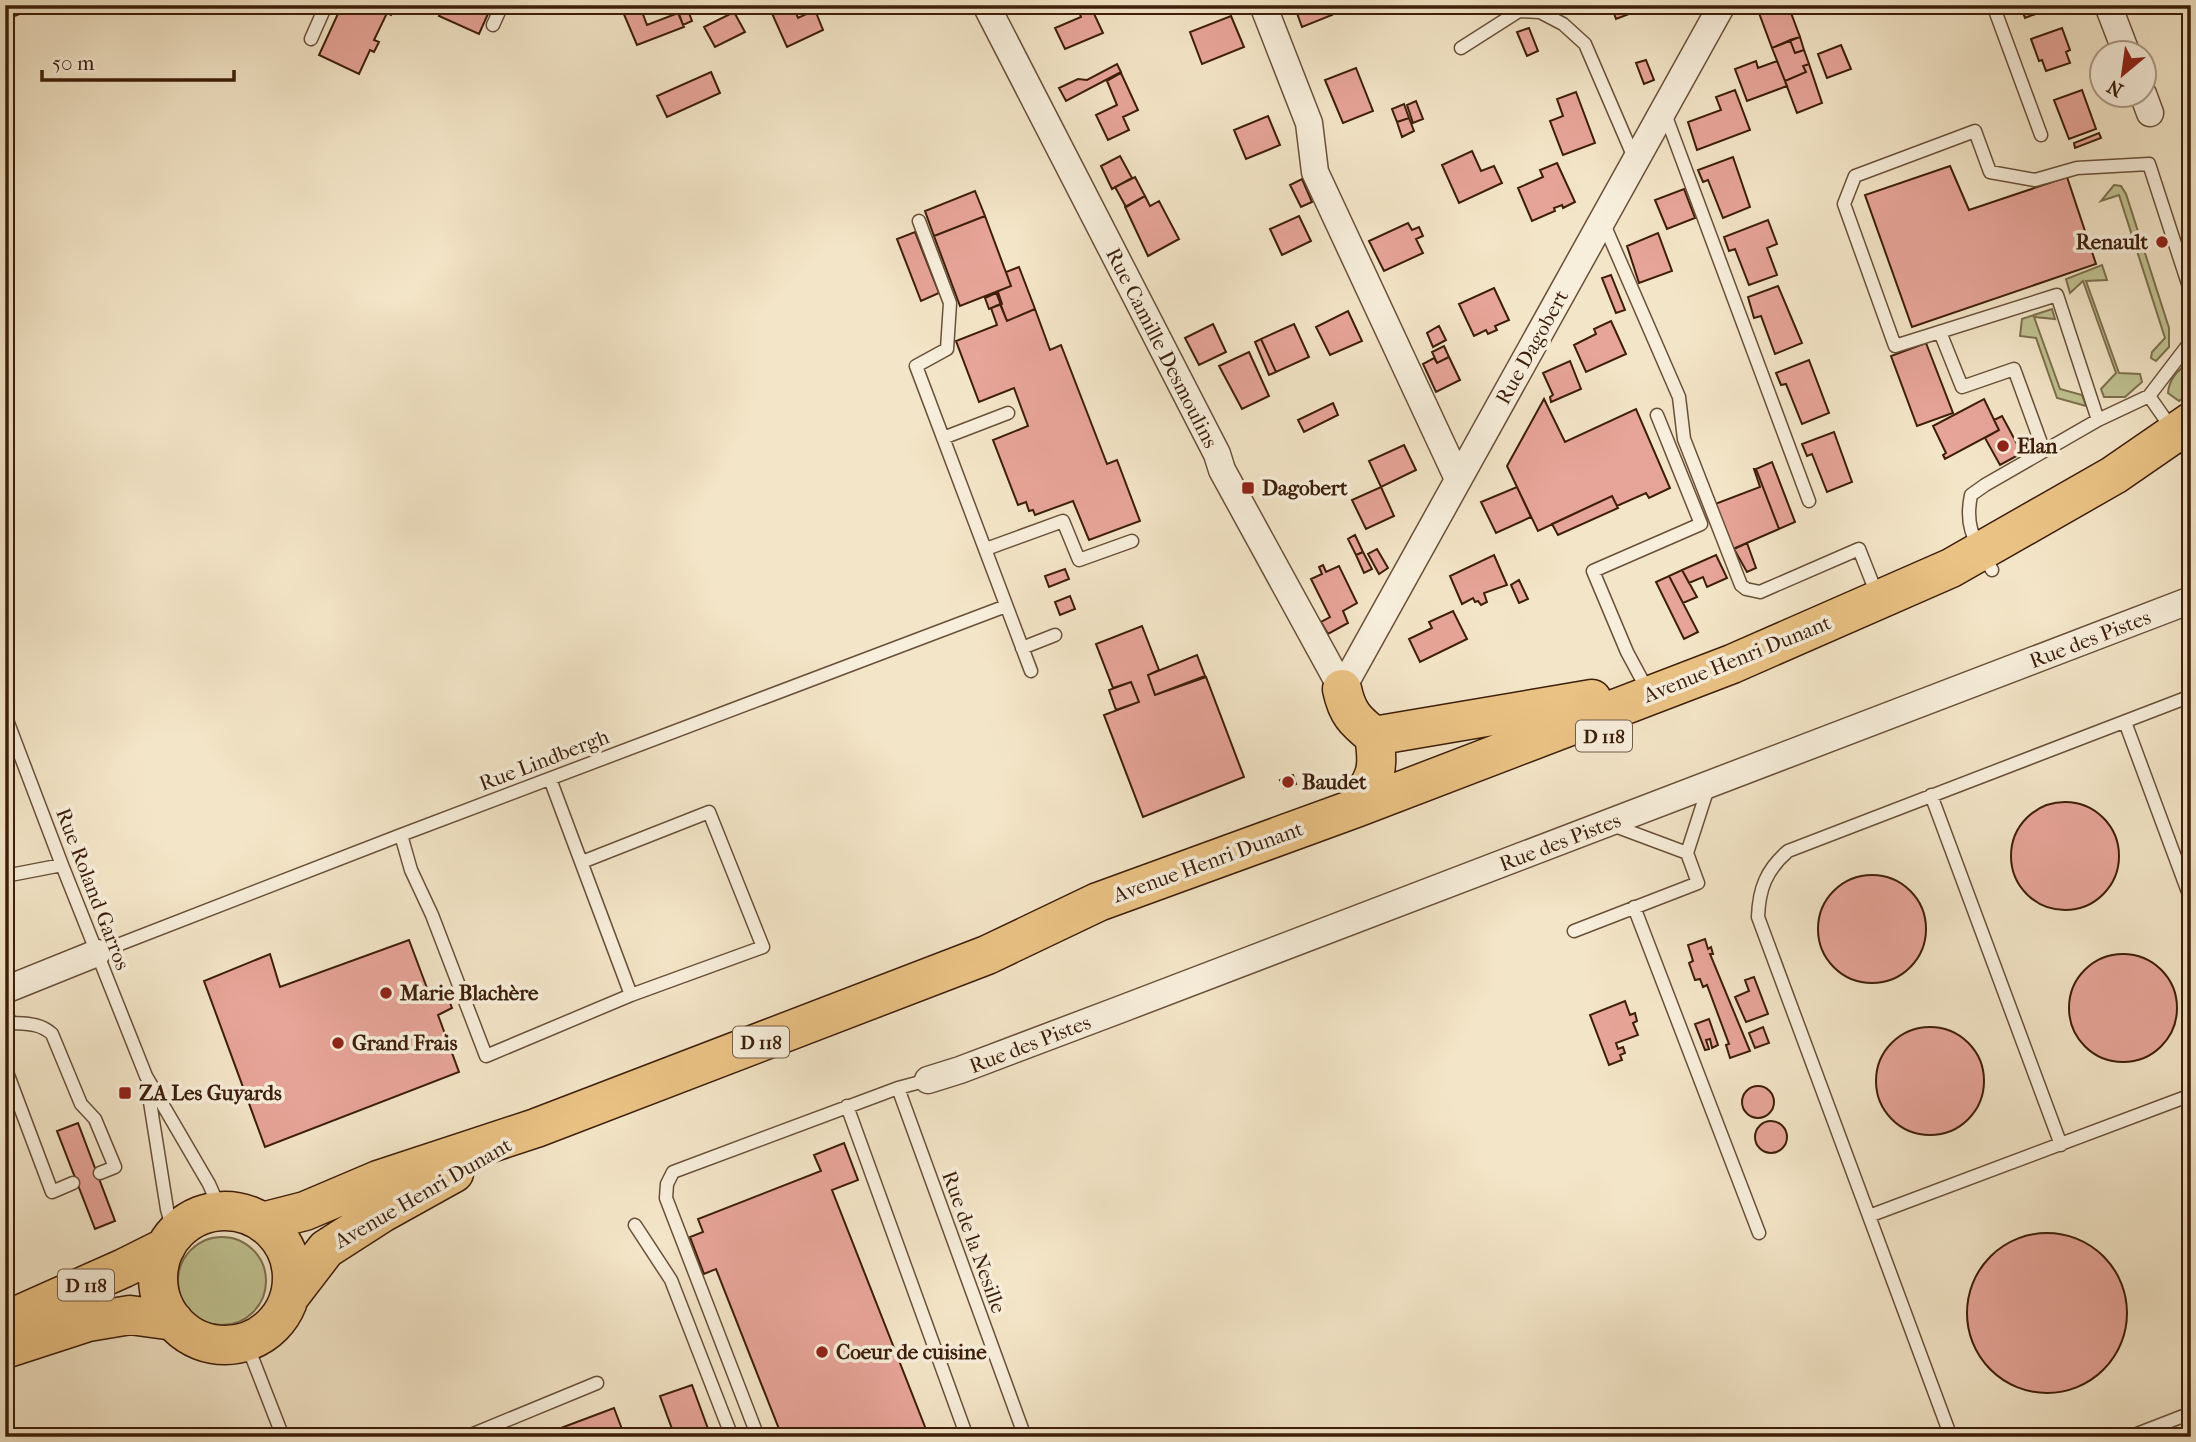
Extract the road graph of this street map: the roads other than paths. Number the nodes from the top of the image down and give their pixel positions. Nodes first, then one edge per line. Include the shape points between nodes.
1 (326, 5) edge
2 (502, 5) edge
3 (986, 5) edge
4 (1262, 5) edge
5 (1722, 5) edge
6 (1993, 5) edge
7 (2108, 5) edge
8 (492, 25) dead end
9 (2121, 38) edge
10 (311, 39) dead end
11 (1461, 48) dead end
12 (1664, 110) junction
13 (2042, 135) dead end
14 (1635, 161) junction
15 (919, 221) dead end
16 (1602, 221) junction
17 (2191, 293) edge
18 (1940, 332) junction
19 (2191, 341) edge
20 (2149, 396) junction
21 (1008, 413) dead end
22 (1657, 415) dead end
23 (2098, 420) junction
24 (943, 438) junction
25 (2186, 439) edge
26 (2044, 451) junction
27 (1458, 479) junction
28 (1810, 500) dead end
29 (1132, 541) dead end
30 (985, 549) junction
31 (1986, 561) junction
32 (1879, 600) junction
33 (2191, 600) edge
34 (1006, 607) junction
35 (1055, 635) dead end
36 (1022, 648) junction
37 (1031, 671) dead end
38 (1342, 689) junction
39 (1650, 694) junction
40 (2191, 696) edge
41 (5, 715) edge
42 (2124, 722) junction
43 (1374, 736) junction
44 (550, 779) junction
45 (1709, 785) junction
46 (1931, 795) junction
47 (1356, 808) junction
48 (1608, 824) junction
49 (401, 835) junction
50 (1687, 853) junction
51 (582, 862) junction
52 (62, 865) junction
53 (5, 876) edge
54 (2191, 900) edge
55 (1634, 907) junction
56 (1574, 931) dead end
57 (97, 953) junction
58 (987, 955) junction
59 (5, 990) edge
60 (631, 995) junction
61 (5, 1011) edge
62 (5, 1067) edge
63 (146, 1076) junction
64 (928, 1080) joint
65 (898, 1088) junction
66 (2191, 1095) edge
67 (847, 1106) junction
68 (536, 1128) junction
69 (2061, 1145) junction
70 (100, 1173) dead end
71 (73, 1183) dead end
72 (221, 1211) junction
73 (1870, 1216) junction
74 (261, 1222) junction
75 (635, 1225) dead end
76 (1759, 1234) dead end
77 (170, 1241) junction
78 (290, 1296) junction
79 (5, 1321) edge
80 (174, 1321) junction
81 (246, 1342) junction
82 (5, 1349) edge
83 (597, 1383) dead end
84 (2191, 1413) edge
85 (64, 1437) edge
86 (90, 1437) edge
87 (283, 1437) edge
88 (466, 1437) edge
89 (732, 1437) edge
90 (758, 1437) edge
91 (967, 1437) edge
92 (1025, 1437) edge
93 (1951, 1437) edge
94 (2129, 1437) edge

1 - 10 lane
2 - 8 lane
3 - 38 street, Rue Camille Desmoulins via 1226,478
4 - 27 street via 1310,122 1315,172
5 - 12 street, Rue Dagobert
6 - 13 lane
7 - 9 street
11 - 14 lane via 1519,11 1540,12 1563,24 1585,44
12 - 14 street, Rue Dagobert
12 - 28 lane
14 - 16 street, Rue Dagobert
15 - 24 lane via 950,303 947,349 916,366
16 - 27 street, Rue Dagobert
16 - 32 lane via 1679,397 1684,439 1741,585 1760,592 1859,549
17 - 18 lane via 2148,164 2077,168 2035,180 1990,172 1975,131 1855,176 1844,204 1895,346
18 - 23 lane via 2057,295
18 - 26 lane via 1962,387 2014,369
19 - 20 lane
20 - 23 lane
20 - 25 lane
21 - 24 lane
22 - 39 lane via 1701,524 1593,571
23 - 26 lane
24 - 30 lane
25 - 31 main road, Avenue Henri Dunant / D 118 via 2114,475
26 - 31 lane via 1971,495 1969,529
27 - 38 street, Rue Dagobert
29 - 30 lane via 1079,560 1063,521
30 - 34 lane
31 - 32 main road, Avenue Henri Dunant / D 118
31 - 58 main road, Avenue Henri Dunant / D 118 via 1853,638 1685,706 1109,921
32 - 39 main road, Avenue Henri Dunant / D 118
33 - 45 street, Rue des Pistes
34 - 36 lane
34 - 44 lane, Rue Lindbergh
35 - 36 lane
36 - 37 lane
38 - 43 main road via 1345,706
39 - 43 main road via 1612,695
39 - 47 main road, Avenue Henri Dunant / D 118
40 - 42 lane
41 - 52 lane, Rue Roland Garros
42 - 46 lane
42 - 54 lane
43 - 47 main road via 1376,773
44 - 49 lane, Rue Lindbergh
44 - 51 lane
45 - 48 street, Rue des Pistes
45 - 50 lane
46 - 69 lane
46 - 73 lane via 1788,851 1768,873 1759,895 1758,917
47 - 58 main road, Avenue Henri Dunant / D 118 via 1098,902
48 - 50 lane
48 - 64 street, Rue des Pistes
49 - 57 lane, Rue Lindbergh
49 - 60 lane via 486,1056
50 - 55 lane via 1698,883
51 - 60 lane
51 - 60 lane via 709,812 763,947
52 - 53 lane
52 - 57 lane, Rue Roland Garros
55 - 56 lane
55 - 76 lane
57 - 59 street
57 - 63 lane, Rue Roland Garros
58 - 68 main road, Avenue Henri Dunant / D 118
61 - 70 lane via 11,1023 33,1024 52,1034 81,1104 95,1119 115,1167
62 - 71 lane via 52,1192
63 - 72 lane, Rue Roland Garros
63 - 77 lane, Rue Roland Garros
64 - 65 lane
65 - 67 lane
65 - 92 lane, Rue de la Nesille
66 - 69 lane
67 - 90 lane via 673,1172 667,1184 666,1198
67 - 91 lane
68 - 74 main road, Avenue Henri Dunant / D 118 via 379,1180 306,1211
68 - 78 main road, Avenue Henri Dunant / D 118 via 326,1249
69 - 73 lane
72 - 74 main road via 242,1213
72 - 77 main road via 187,1223
73 - 93 lane
74 - 78 main road via 280,1239 289,1256
75 - 89 lane via 671,1280
77 - 79 main road, D 118 via 124,1268
77 - 80 main road via 160,1265 159,1285
78 - 81 main road via 278,1319
80 - 81 main road via 201,1340 222,1345
80 - 82 main road, D 118 via 130,1315 88,1322
81 - 87 lane
83 - 88 lane
84 - 94 lane
85 - 86 lane

